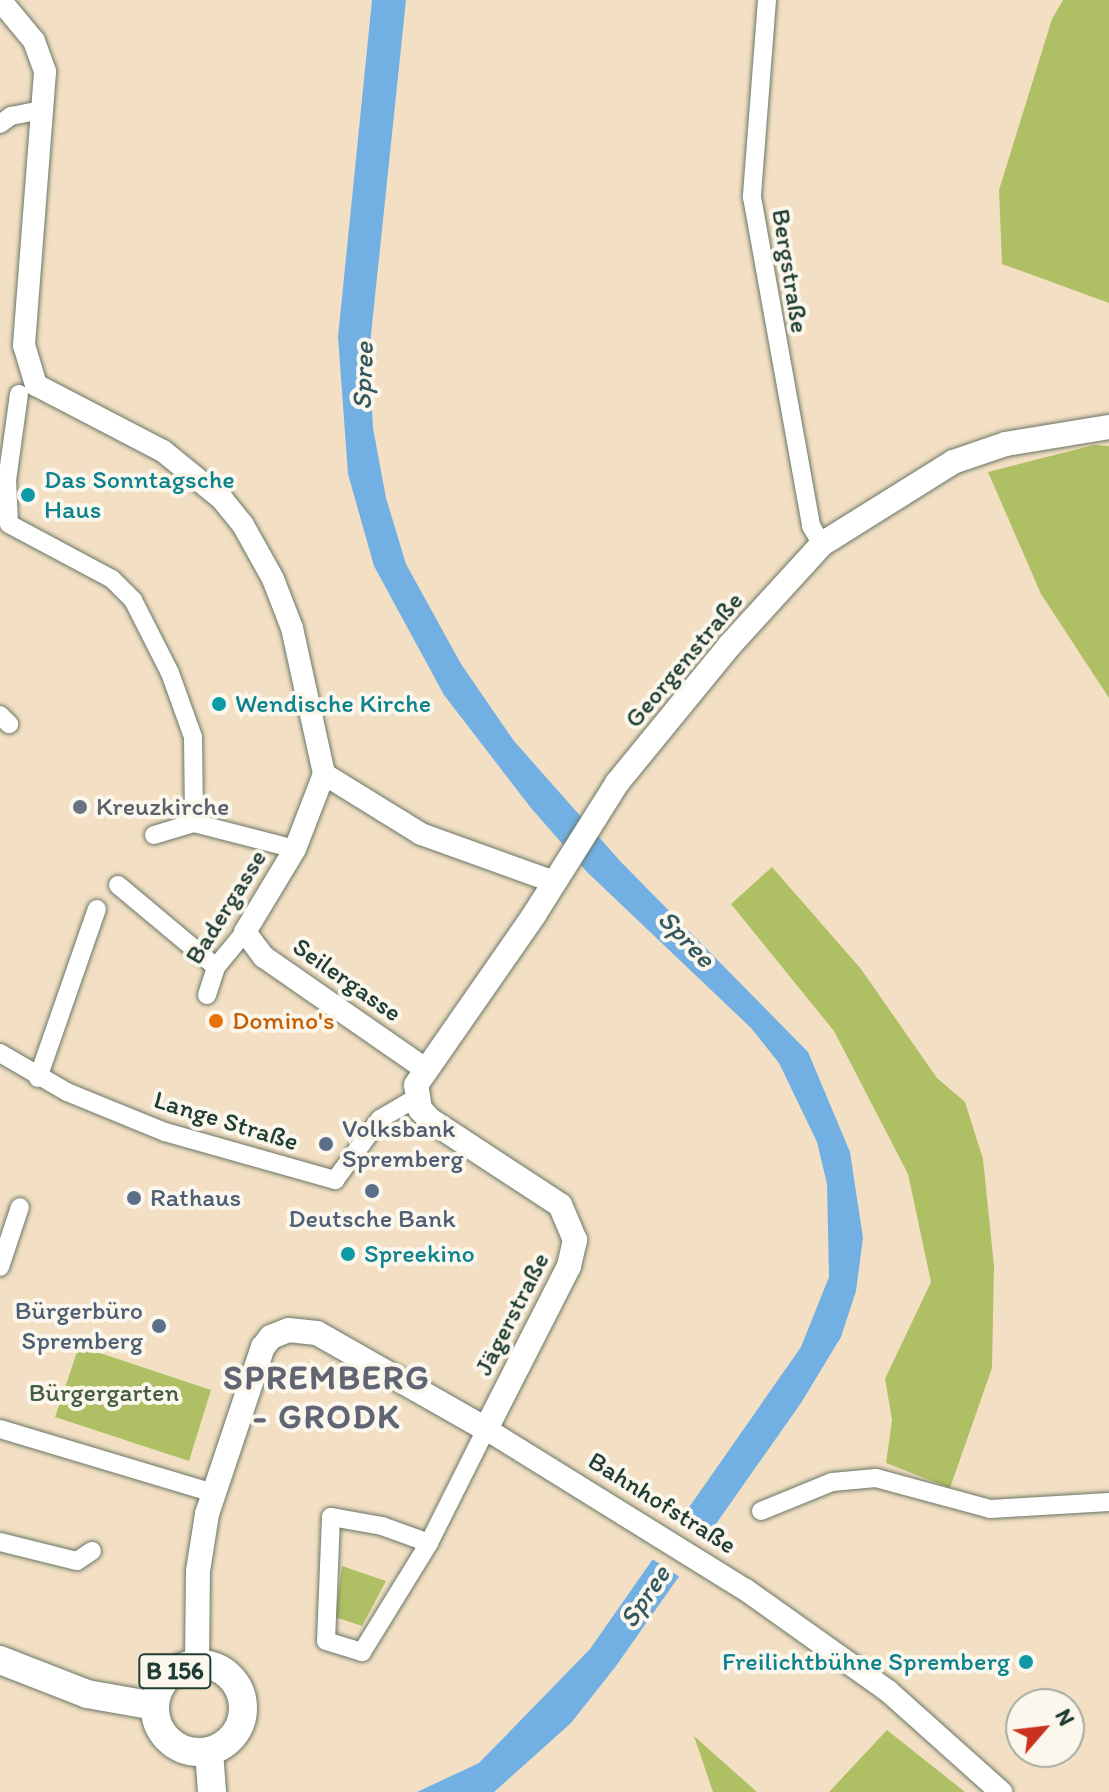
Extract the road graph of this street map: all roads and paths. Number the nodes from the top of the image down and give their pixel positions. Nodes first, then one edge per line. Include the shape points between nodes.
1 (0, 0) edge
2 (767, 0) edge
3 (43, 110) junction
4 (0, 124) edge
5 (18, 391) edge
6 (1109, 427) edge
7 (822, 544) junction
8 (324, 774) junction
9 (194, 823) junction
10 (154, 835) dead end
11 (295, 849) junction
12 (559, 874) junction
13 (118, 885) dead end
14 (97, 909) dead end
15 (245, 932) junction
16 (216, 967) junction
17 (207, 995) dead end
18 (0, 1053) edge
19 (38, 1078) junction
20 (419, 1081) junction
21 (20, 1207) dead end
22 (0, 1267) edge
23 (0, 1429) edge
24 (486, 1429) junction
25 (213, 1493) junction
26 (1109, 1502) edge
27 (761, 1511) dead end
28 (0, 1542) edge
29 (429, 1543) junction
30 (92, 1551) dead end
31 (0, 1660) edge
32 (197, 1664) junction
33 (155, 1706) junction
34 (209, 1751) junction
35 (212, 1792) edge
36 (1001, 1792) edge

1 - 3 street via 34,41 45,72
2 - 7 street, Bergstraße via 752,197 811,526
3 - 4 street via 11,116
3 - 5 street
5 - 8 street via 163,451 222,499 243,525 292,628
5 - 9 street via 7,480 9,524 112,579 133,600 170,673 193,737
6 - 7 main road, Georgenstraße via 1006,444 953,462
7 - 12 main road, Georgenstraße via 729,646 617,783
8 - 11 street, Badergasse
8 - 12 street via 421,834
9 - 10 street
9 - 11 street, Badergasse
11 - 15 street, Badergasse
12 - 20 main road, Georgenstraße
13 - 16 street
14 - 19 street
15 - 16 street, Badergasse
15 - 20 street, Seilergasse via 264,957
16 - 17 street, Badergasse
18 - 19 street, Lange Straße
19 - 20 street, Lange Straße via 165,1132 335,1180 380,1119
20 - 24 main road, Jägerstraße via 430,1120 549,1194 568,1215 575,1240 569,1266
21 - 22 street
23 - 25 street
24 - 25 main road, Bahnhofstraße via 317,1333 288,1330 263,1347
24 - 29 street, Jägerstraße
24 - 36 street, Bahnhofstraße via 746,1590 888,1691
25 - 32 main road via 198,1571
26 - 27 street via 990,1509 876,1478 832,1482
28 - 30 street via 77,1561
29 - 29 street, Jägerstraße via 331,1517 326,1641 362,1652
31 - 33 main road, B 156 via 87,1694
32 - 33 main road, B 156 via 173,1672
32 - 34 main road, B 156 via 224,1672 241,1695 240,1723 233,1736
33 - 34 main road, B 156 via 156,1719 171,1742 195,1752
34 - 35 main road

